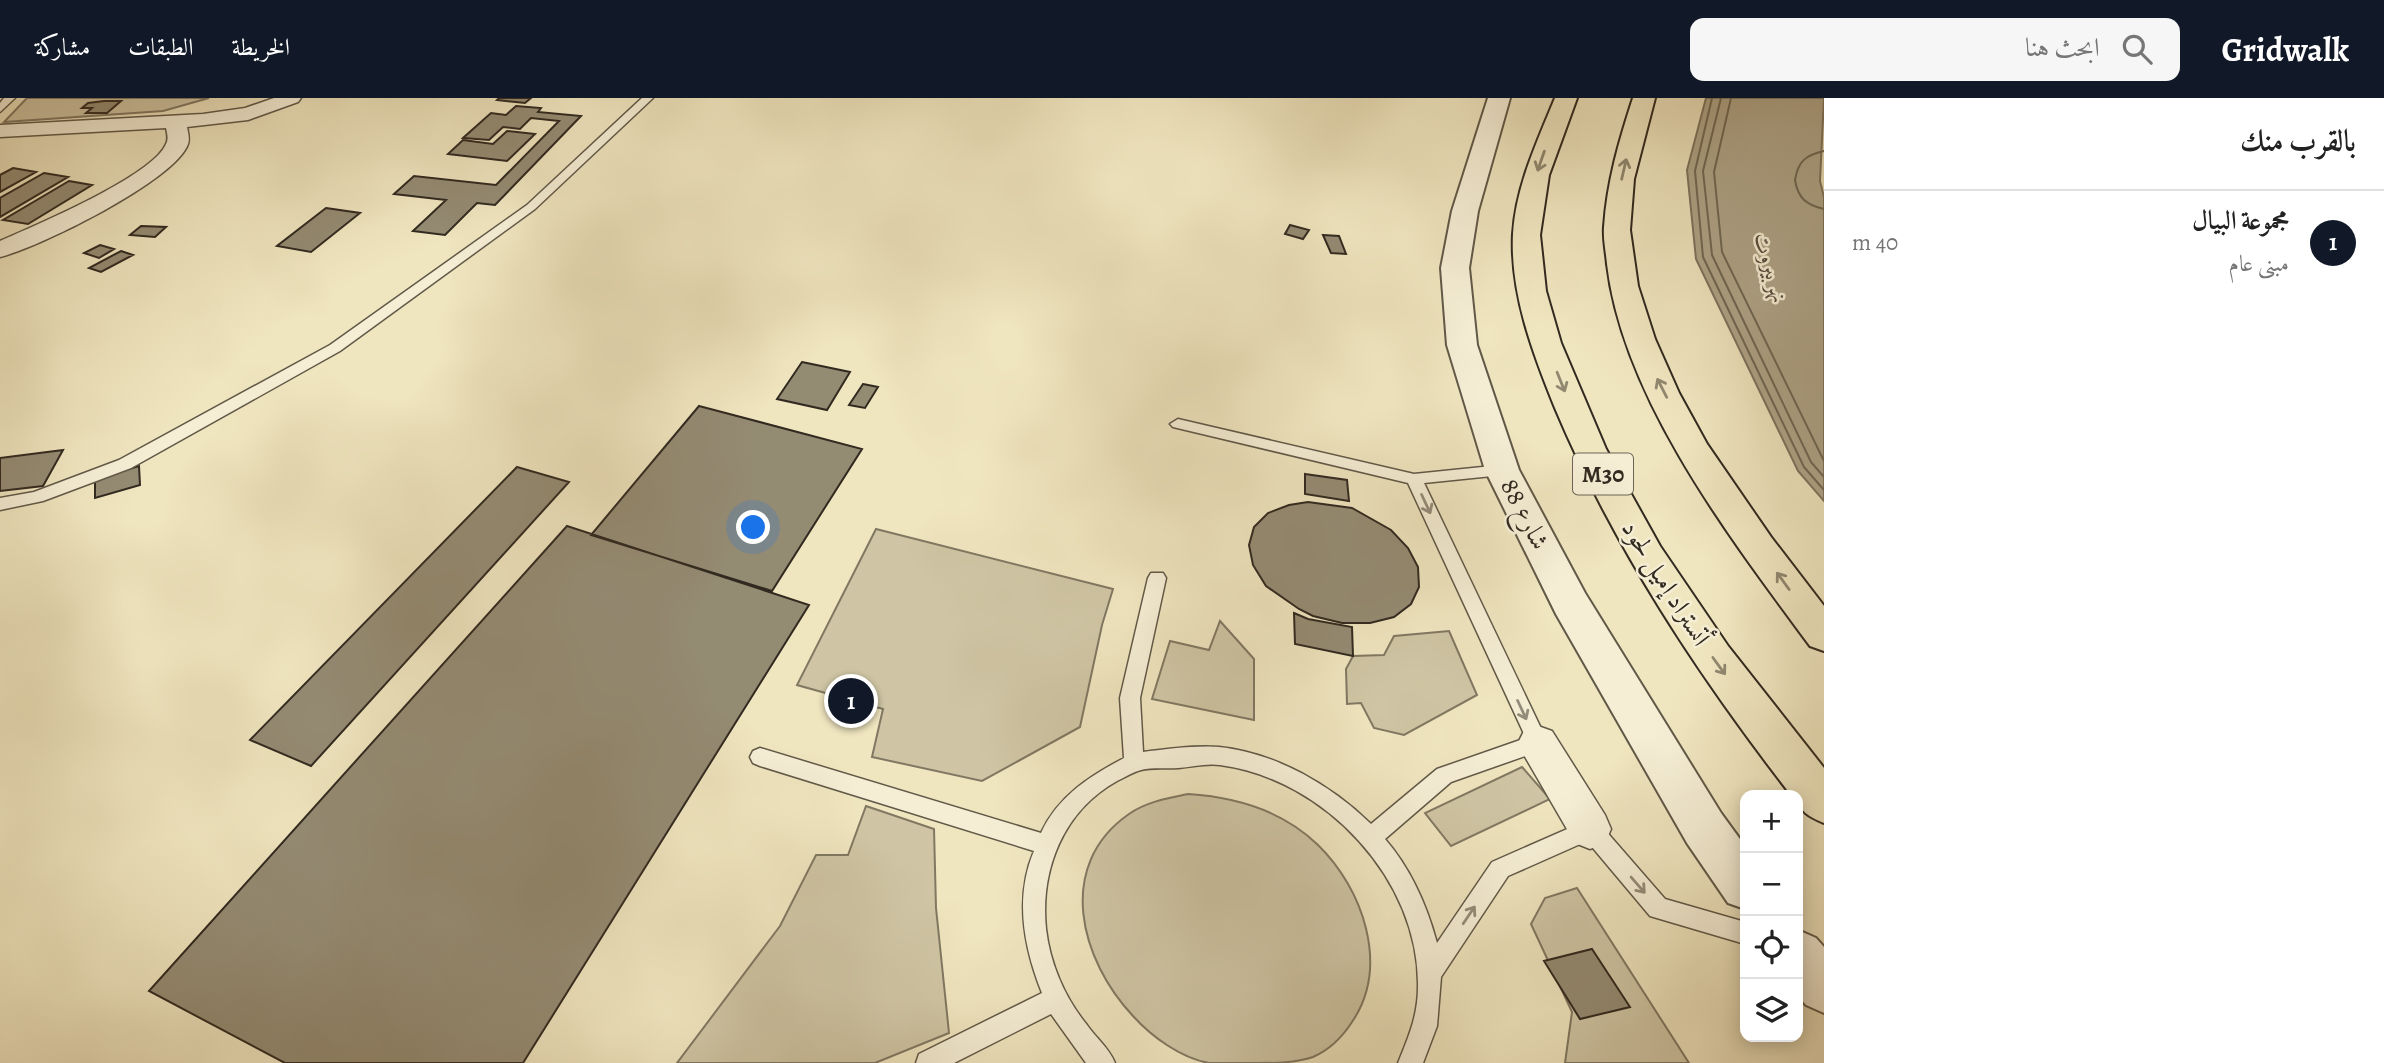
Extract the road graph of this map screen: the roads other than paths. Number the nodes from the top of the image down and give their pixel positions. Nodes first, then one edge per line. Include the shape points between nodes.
1 (10, 98) edge
2 (291, 98) edge
3 (648, 98) edge
4 (1499, 98) edge
5 (1566, 98) edge
6 (1644, 98) edge
7 (0, 108) edge
8 (176, 123) junction
9 (0, 131) edge
10 (0, 250) edge
11 (1178, 424) dead end
12 (1502, 470) junction
13 (1414, 479) junction
14 (0, 504) edge
15 (1157, 578) dead end
16 (1824, 635) edge
17 (1538, 743) junction
18 (760, 757) dead end
19 (1133, 762) junction
20 (1824, 802) edge
21 (1590, 829) junction
22 (1372, 837) junction
23 (1045, 844) junction
24 (1740, 879) edge
25 (1740, 932) edge
26 (1803, 962) edge
27 (1431, 972) junction
28 (1824, 987) edge
29 (1056, 999) junction
30 (928, 1063) edge
31 (1103, 1063) edge
32 (1410, 1063) edge

1 - 7 lane
2 - 8 street via 218,121
3 - 14 lane via 531,207 335,348 125,464 37,497
4 - 12 street, شارع 88 via 1465,211 1455,268 1462,345
5 -> 20 highway, أتستراد إميل لحود / M30 via 1539,166 1528,222 1533,298 1546,346 1583,435 1663,580 1718,664
16 -> 6 highway via 1730,509 1649,363 1631,312 1616,232 1622,174
8 - 9 street
8 - 10 street via 177,146 143,176 93,207
11 - 13 lane
12 - 13 lane
12 - 24 street, شارع 88 via 1570,603 1704,828
13 -> 17 lane
15 - 19 lane via 1130,698
17 - 21 street
17 - 22 lane via 1444,775
18 - 23 lane
19 - 22 lane via 1218,756 1255,764 1328,800
19 - 23 lane via 1086,789 1062,814
21 -> 25 lane via 1658,908
27 -> 21 lane via 1500,869
22 - 27 lane via 1409,893
23 - 29 lane via 1035,879 1033,917 1040,958
26 - 28 street
27 - 32 lane via 1429,1012
29 - 30 lane
29 - 31 lane via 1081,1040

